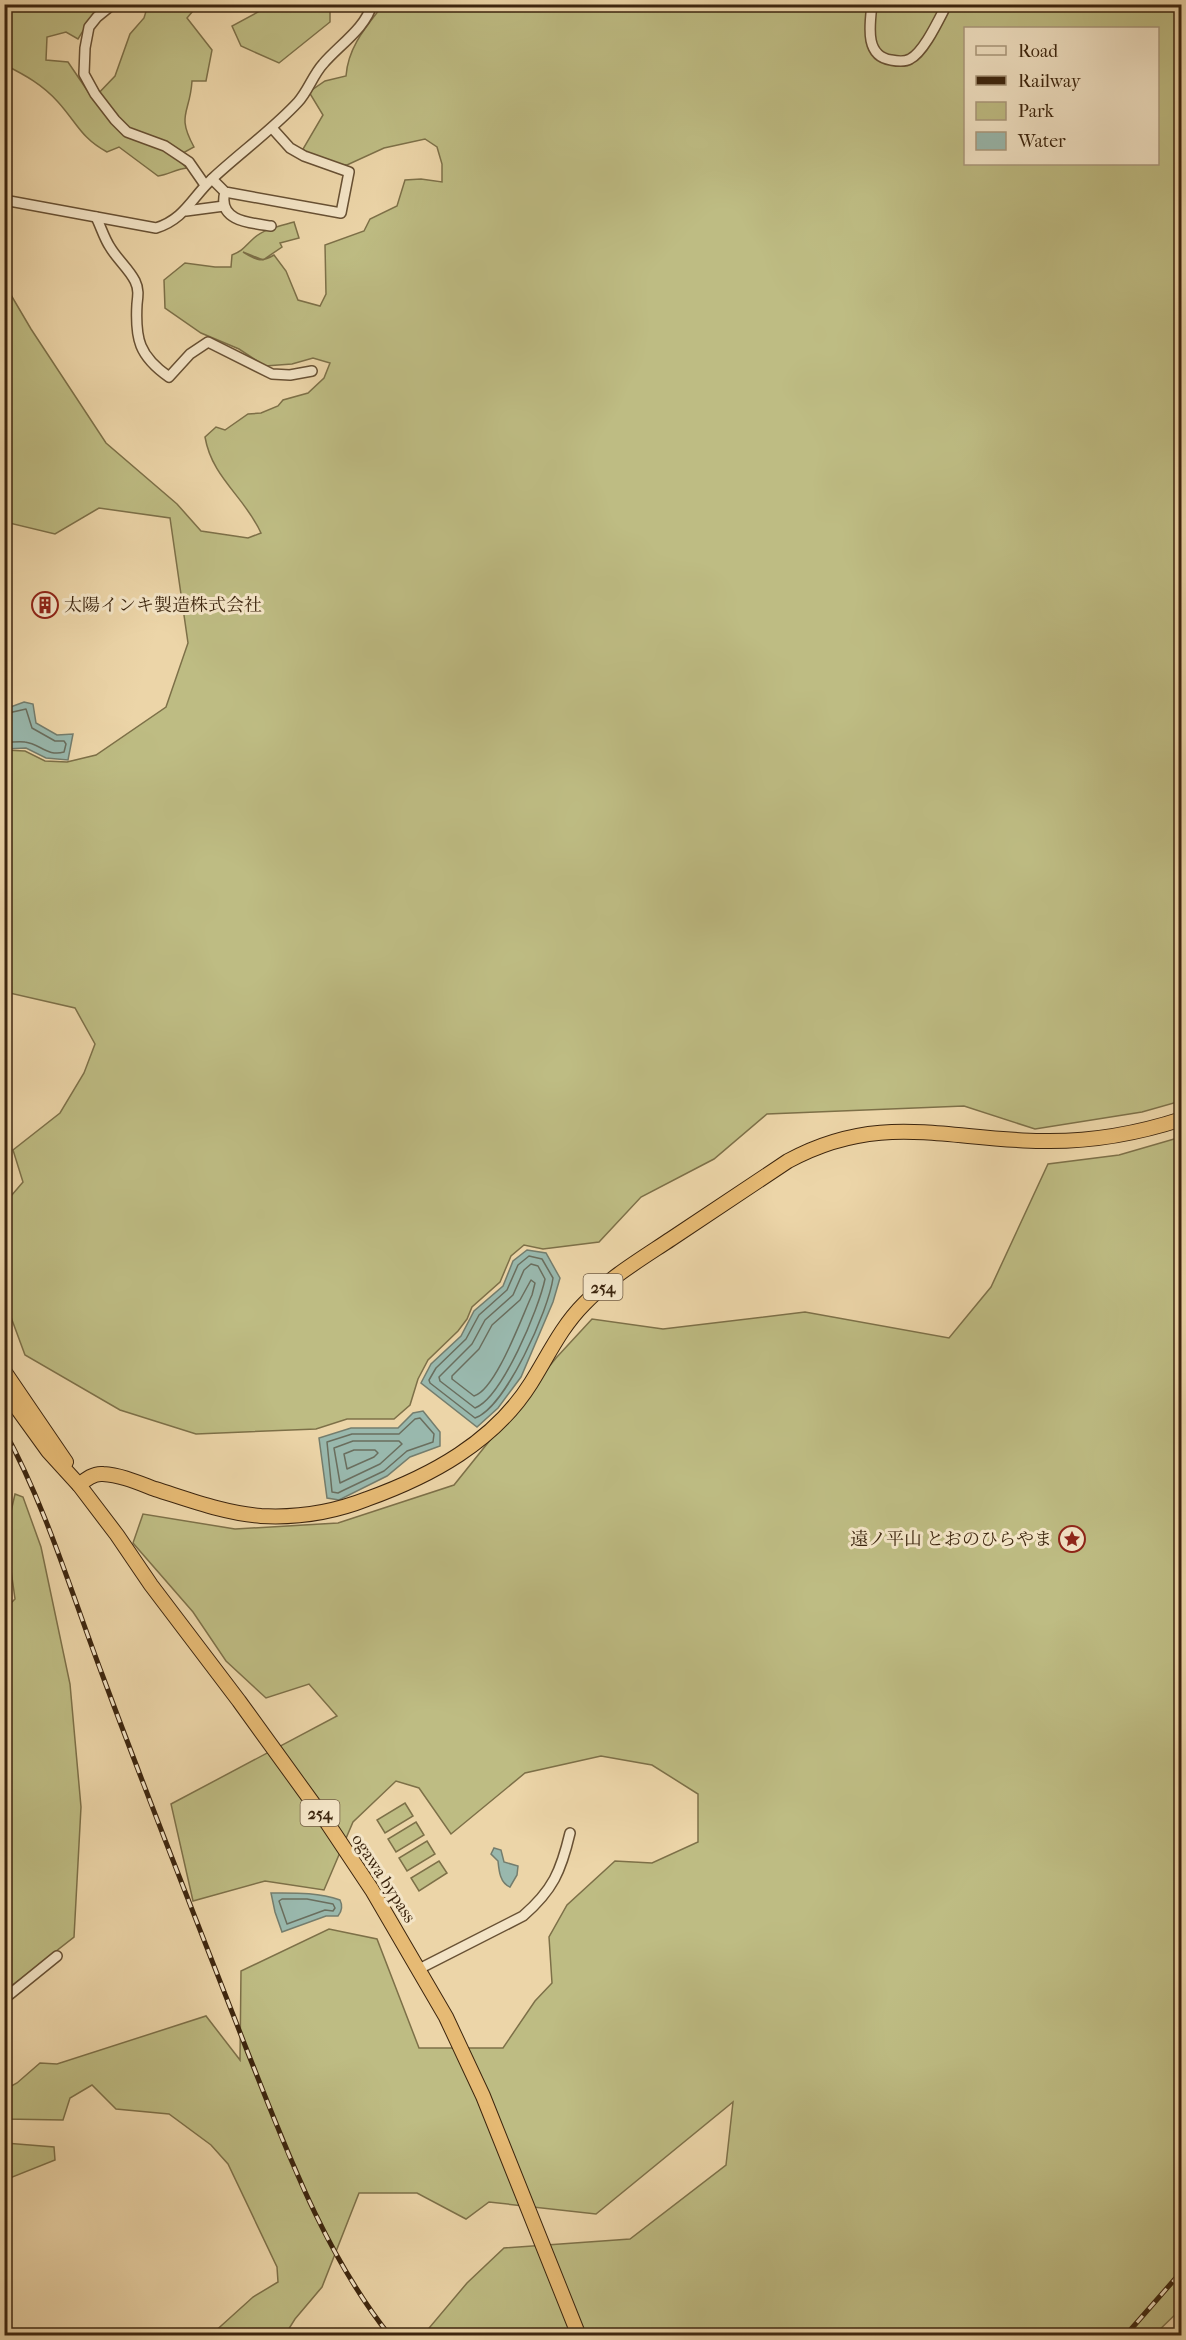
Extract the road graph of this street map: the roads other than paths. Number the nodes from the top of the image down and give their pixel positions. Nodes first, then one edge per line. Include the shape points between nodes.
1 (113, 4) edge
2 (372, 4) edge
3 (872, 4) edge
4 (947, 4) edge
5 (272, 128) junction
6 (208, 182) junction
7 (225, 192) junction
8 (4, 200) edge
9 (224, 206) junction
10 (186, 211) junction
11 (96, 217) junction
12 (271, 226) dead end
13 (312, 371) dead end
14 (1182, 1119) edge
15 (4, 1371) edge
16 (4, 1390) edge
17 (79, 1485) junction
18 (570, 1833) dead end
19 (57, 1956) dead end
20 (419, 1969) junction
21 (4, 1999) edge
22 (579, 2336) edge

1 - 6 street via 89,27 84,74 95,94 127,132 165,146 189,162
2 - 5 street via 361,24 321,66 300,99
3 - 4 street via 872,47 884,59 893,61 910,59 917,52
5 - 6 street
5 - 7 street via 297,152 349,172 341,213
6 - 7 street
6 - 10 street
7 - 9 street
8 - 11 street
9 - 10 street
9 - 12 street via 242,222
10 - 11 street via 156,228
11 - 13 street via 110,246 136,282 139,340 143,353 156,368 169,376 208,342 272,374
14 - 17 highway, 254 via 1082,1141 901,1130 860,1134 815,1146 620,1273 583,1305 549,1350 531,1383 494,1429 425,1474 367,1500 290,1517 208,1507 101,1473
15 - 17 highway, 254
16 - 17 highway, 254 via 48,1451
17 - 20 highway, ogawa bypass / 254 via 328,1824
18 - 20 street via 558,1875 533,1907
19 - 21 street
20 - 22 highway, ogawa bypass / 254 via 474,2076

